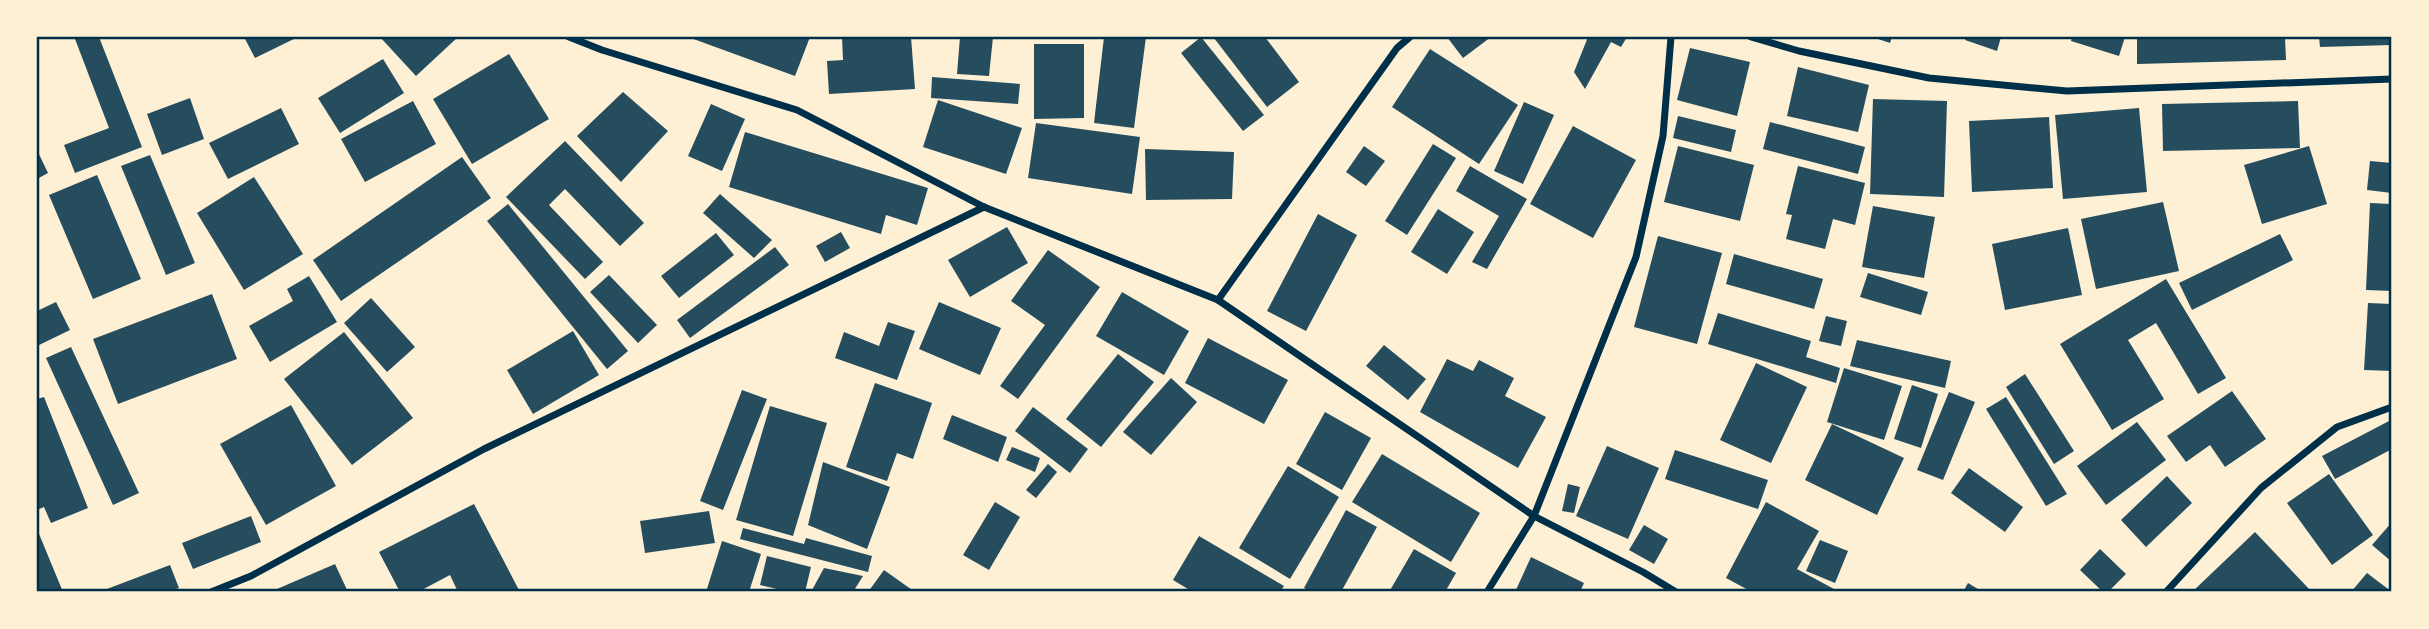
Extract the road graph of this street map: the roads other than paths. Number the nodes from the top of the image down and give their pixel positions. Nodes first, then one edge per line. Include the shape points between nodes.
1 (569, 37) edge
2 (1409, 37) edge
3 (1671, 37) edge
4 (1751, 37) edge
5 (2392, 79) edge
6 (984, 207) junction
7 (1218, 300) junction
8 (2392, 407) edge
9 (1534, 516) junction
10 (211, 592) edge
11 (1487, 592) edge
12 (1676, 592) edge
13 (2166, 592) edge

1 - 6 street via 797,110
2 - 7 street
3 - 9 street via 1663,136 1636,257
4 - 5 street via 1929,78 2067,91
6 - 7 street
6 - 10 street via 484,450 251,576
7 - 9 street
8 - 13 street via 2337,427 2261,488
9 - 11 street
9 - 12 street

